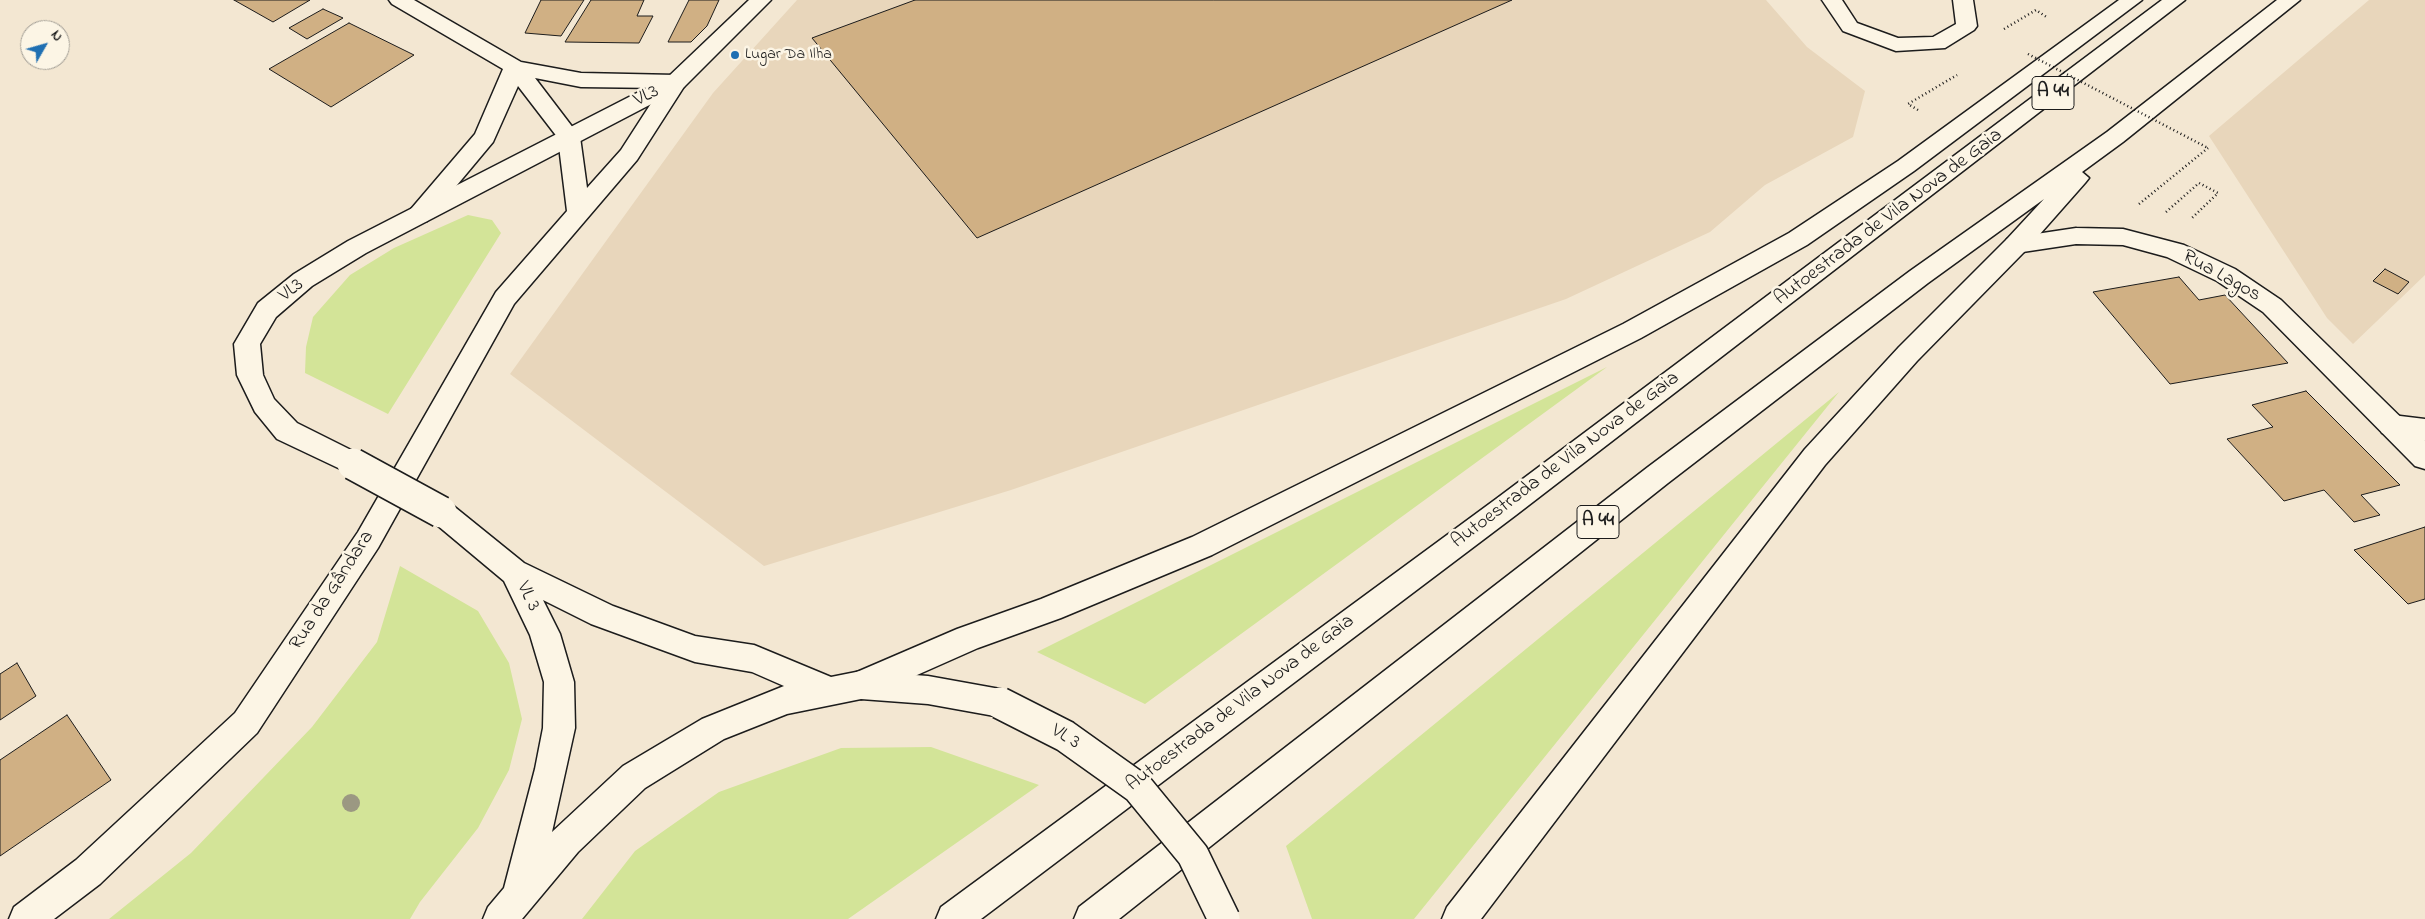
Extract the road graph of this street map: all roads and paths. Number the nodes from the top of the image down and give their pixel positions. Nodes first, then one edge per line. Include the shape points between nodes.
1 (399, 0) edge
2 (761, 0) edge
3 (1832, 0) edge
4 (1963, 0) edge
5 (2132, 0) edge
6 (2175, 0) edge
7 (2290, 0) edge
8 (2028, 54) dead end
9 (515, 67) junction
10 (676, 82) junction
11 (569, 137) junction
12 (2115, 137) junction
13 (2208, 148) dead end
14 (579, 213) junction
15 (419, 215) junction
16 (2016, 245) junction
17 (2392, 426) junction
18 (2425, 430) edge
19 (2425, 458) edge
20 (514, 572) junction
21 (861, 685) junction
22 (830, 691) junction
23 (510, 906) edge
24 (26, 919) edge
25 (954, 919) edge
26 (1091, 919) edge
27 (1224, 919) edge
28 (1459, 919) edge

1 - 9 main road
2 - 10 main road, Rua da Gândara
3 - 4 main road via 1850,27 1896,45 1938,43 1967,26
5 - 21 main road via 1906,166 1798,239 1632,331 1202,546 1050,609 968,638
6 - 25 main road, Autoestrada de Vila Nova de Gaia / A 44 via 1530,489
7 - 12 main road, A 44
8 - 13 path, bridge
9 - 10 main road via 581,80
9 - 11 main road
9 - 15 main road via 485,137
10 - 11 main road, VL3
10 - 14 main road, Rua da Gândara via 629,155
11 - 14 main road
11 - 15 main road, VL3
12 - 16 main road
12 - 26 main road, A 44 via 1919,277 1658,475
14 - 24 main road, Rua da Gândara via 505,298 368,540 246,723 88,872
15 - 20 main road, VL3, bridge via 303,280 267,310 247,344 250,375 264,405 287,431 441,512
16 - 17 main road, Rua Lagos via 2076,236 2123,237 2175,251 2226,275 2272,306
16 - 28 main road via 1908,354 1815,457
17 - 18 main road
17 - 19 main road, Rua Lagos
20 - 22 main road, VL 3 via 602,615 695,649 754,659
20 - 23 main road, VL 3 via 545,634 559,682 559,728
21 - 22 main road, VL 3
21 - 27 main road, VL 3, bridge via 928,690 1000,703 1065,736 1138,788 1193,855
22 - 23 main road, VL 3 via 785,700 713,729 634,777 566,841

